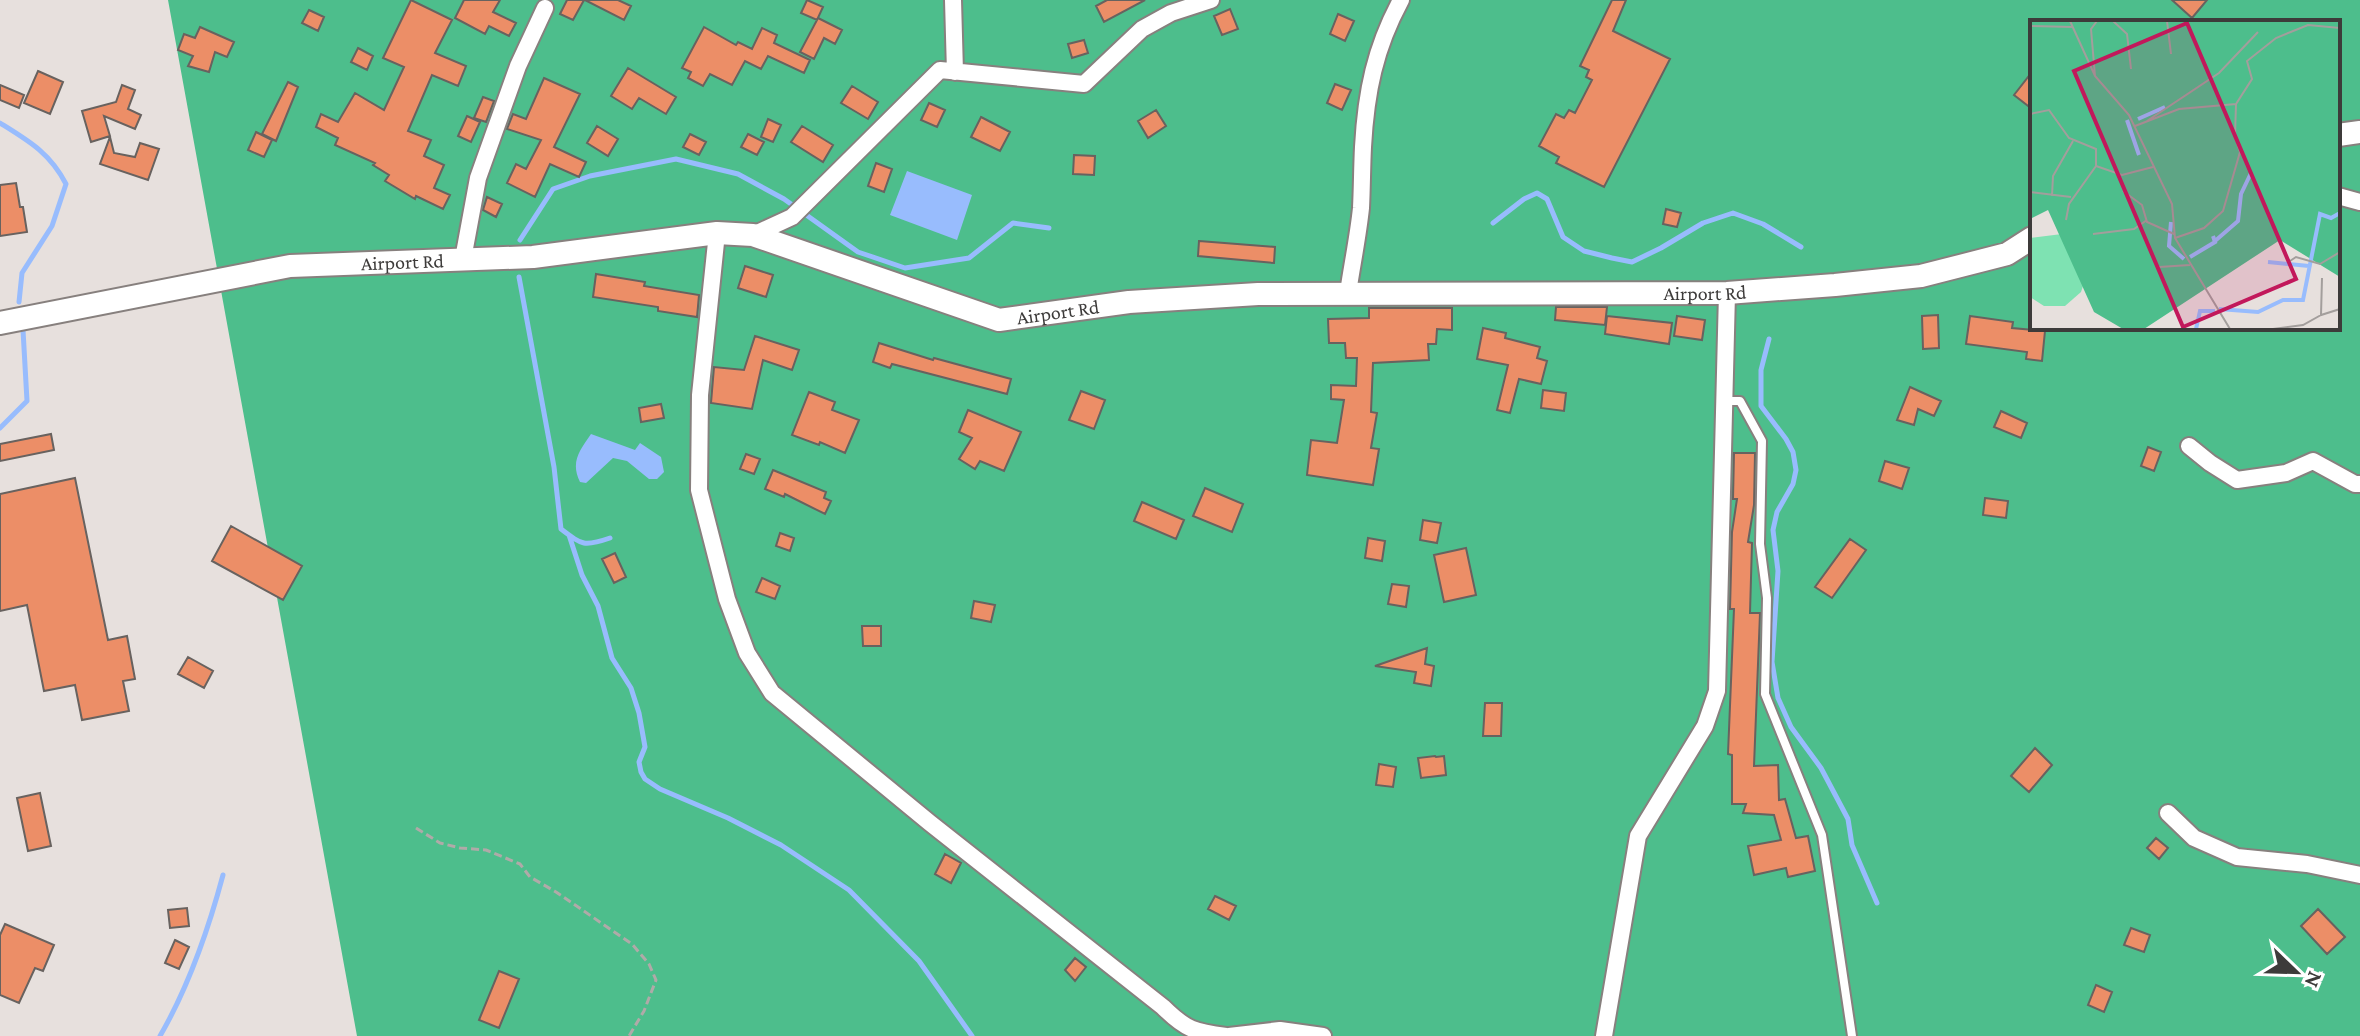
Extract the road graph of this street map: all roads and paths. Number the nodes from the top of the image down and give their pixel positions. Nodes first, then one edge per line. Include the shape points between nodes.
1 (953, 0) edge
2 (1211, 0) edge
3 (1401, 0) edge
4 (545, 8) dead end
5 (955, 72) junction
6 (2360, 132) edge
7 (2340, 135) edge
8 (2340, 197) edge
9 (2360, 202) edge
10 (717, 233) junction
11 (753, 235) junction
12 (2030, 239) edge
13 (463, 259) junction
14 (1348, 293) junction
15 (1727, 293) junction
16 (0, 323) edge
17 (1724, 401) junction
18 (2189, 446) dead end
19 (2360, 484) edge
20 (2168, 813) dead end
21 (416, 828) dead end
22 (2360, 875) edge
23 (629, 1036) edge
24 (1228, 1036) edge
25 (1323, 1036) edge
26 (1604, 1036) edge
27 (1852, 1036) edge

1 - 5 street
2 - 5 street via 1142,29 1084,84
3 - 14 street via 1386,27 1369,88 1361,208
4 - 13 street via 478,178
5 - 11 street via 940,70 792,217
6 - 7 main road
8 - 9 street
10 - 11 main road, Airport Rd
10 - 13 main road, Airport Rd via 533,257
10 - 24 street via 700,395 699,490 727,599 747,653 772,693 1180,1024
11 - 14 main road, Airport Rd via 999,320 1129,302
12 - 15 main road, Airport Rd via 2007,254 1921,276
13 - 16 main road, Airport Rd via 290,266
14 - 15 main road, Airport Rd
15 - 17 street
17 - 26 street via 1717,691 1705,726 1638,836
17 - 27 lane via 1740,401 1762,441 1765,694 1822,835
18 - 19 street via 2237,480 2286,473 2313,461
20 - 22 street via 2194,838 2237,857
21 - 23 path via 440,843 486,850 520,864 530,877 632,944 656,980
24 - 25 street via 1280,1030

